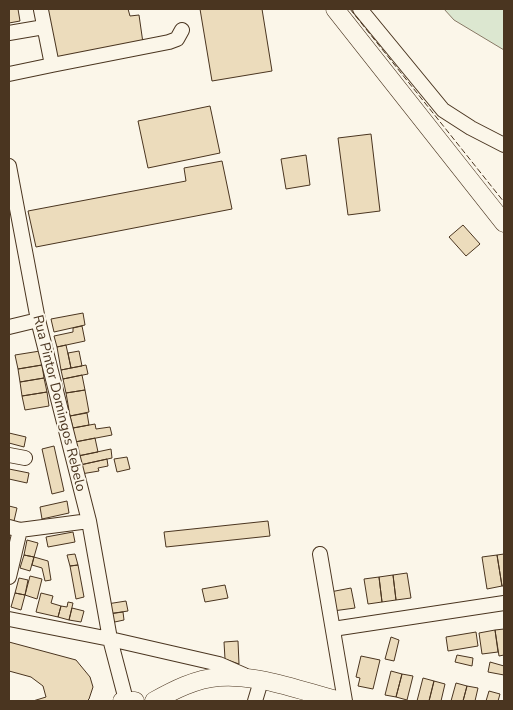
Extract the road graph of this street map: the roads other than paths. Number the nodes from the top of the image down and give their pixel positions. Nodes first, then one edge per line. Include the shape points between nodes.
1 (335, 9) edge
2 (360, 9) edge
3 (41, 10) dead end
4 (44, 27) junction
5 (182, 30) dead end
6 (9, 33) edge
7 (52, 65) junction
8 (9, 74) edge
9 (504, 145) edge
10 (9, 166) edge
11 (504, 223) edge
12 (38, 320) junction
13 (9, 327) edge
14 (9, 455) edge
15 (25, 458) dead end
16 (89, 521) junction
17 (14, 528) edge
18 (320, 554) dead end
19 (9, 577) edge
20 (504, 603) edge
21 (9, 619) edge
22 (333, 629) junction
23 (110, 639) junction
24 (258, 680) junction
25 (128, 701) edge
26 (154, 701) edge
27 (255, 701) edge
28 (340, 701) edge
29 (345, 701) edge

1 - 11 main road
2 - 9 street via 443,110
3 - 4 street
4 - 6 street
4 - 7 street
5 - 7 street via 176,39 169,42
7 - 8 street
10 - 12 street, Rua Pintor Domingos Rebelo
12 - 13 street
12 - 16 street, Rua Pintor Domingos Rebelo
14 - 15 street
16 - 17 street
16 - 23 street, Rua Pintor Domingos Rebelo
17 - 19 street
18 - 22 street
20 - 22 street
21 - 23 street
22 - 29 street
23 - 24 street via 219,664
23 - 25 street, Rua Pintor Domingos Rebelo
24 - 26 main road via 219,677 197,681
24 - 27 street
24 - 28 main road

